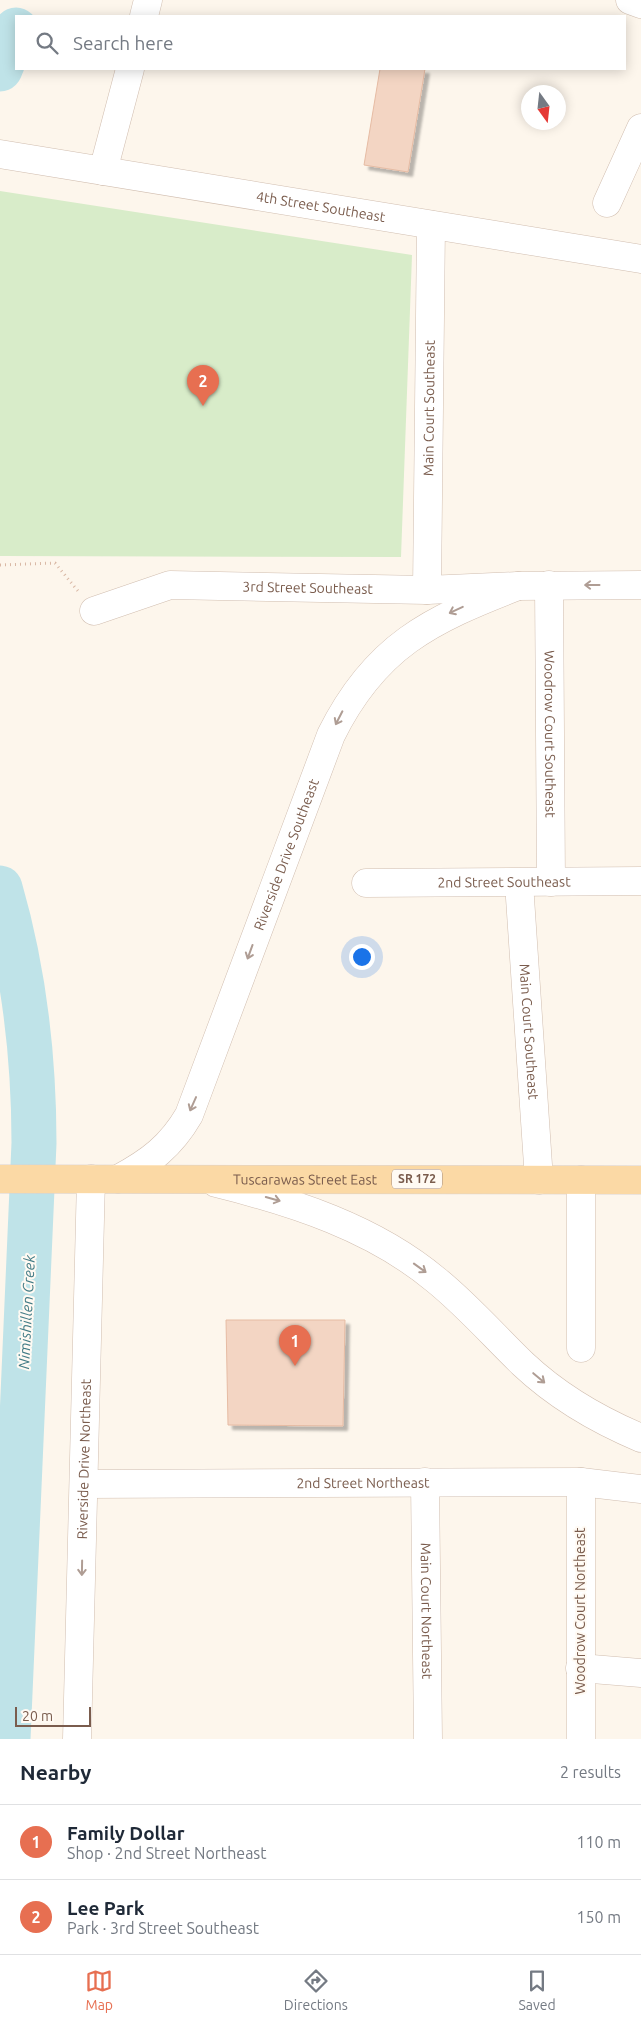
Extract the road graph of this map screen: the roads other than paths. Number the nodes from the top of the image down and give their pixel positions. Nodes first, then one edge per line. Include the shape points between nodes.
1 (148, 0) edge
2 (630, 0) edge
3 (641, 4) edge
4 (144, 15) edge
5 (130, 70) edge
6 (641, 128) edge
7 (0, 154) edge
8 (103, 171) junction
9 (607, 203) dead end
10 (430, 225) junction
11 (641, 259) edge
12 (549, 585) junction
13 (641, 585) edge
14 (518, 586) junction
15 (427, 590) junction
16 (94, 611) road end
17 (641, 881) edge
18 (550, 882) junction
19 (366, 883) dead end
20 (519, 883) junction
21 (192, 1178) junction
22 (0, 1179) edge
23 (80, 1179) junction
24 (118, 1179) junction
25 (539, 1180) junction
26 (580, 1180) junction
27 (641, 1180) edge
28 (581, 1348) dead end
29 (641, 1438) edge
30 (425, 1482) junction
31 (580, 1482) junction
32 (84, 1484) junction
33 (641, 1489) edge
34 (580, 1668) junction
35 (641, 1673) edge
36 (77, 1739) edge
37 (428, 1739) edge
38 (581, 1739) edge

1 - 4 street
2 - 3 street
5 - 8 street
6 - 9 street
7 - 8 street, 4th Street Southeast
8 - 10 street, 4th Street Southeast
10 - 11 street, 4th Street Southeast
10 - 15 street, Main Court Southeast
13 -> 12 street, 3rd Street Southeast
12 - 14 street, 3rd Street Southeast
12 - 18 street, Woodrow Court Southeast
14 - 15 street, 3rd Street Southeast
14 -> 24 street, Riverside Drive Southeast via 445,616 413,634 370,673 348,702 331,735 189,1115 174,1139 161,1152
15 - 16 street, 3rd Street Southeast via 170,585
17 - 18 street, 2nd Street Southeast
18 - 20 street, 2nd Street Southeast
19 - 20 street, 2nd Street Southeast
20 - 25 street, Main Court Southeast
21 - 24 main road, Tuscarawas Street East / SR 172
21 - 25 main road, Tuscarawas Street East / SR 172
21 -> 29 street via 319,1214 388,1247 436,1279 554,1390 581,1408
22 - 23 main road, Tuscarawas Street East / SR 172
23 - 24 main road, Tuscarawas Street East / SR 172
23 - 32 street, Riverside Drive Northeast
25 - 26 main road, Tuscarawas Street East / SR 172
26 - 27 main road, Tuscarawas Street East / SR 172
26 - 28 street
30 - 31 street, 2nd Street Northeast
30 - 32 street, 2nd Street Northeast
30 - 37 street, Main Court Northeast
31 - 33 street, 2nd Street Northeast
31 - 34 street, Woodrow Court Northeast
32 -> 36 street, Riverside Drive Northeast
34 - 35 street
34 - 38 street, Woodrow Court Northeast

